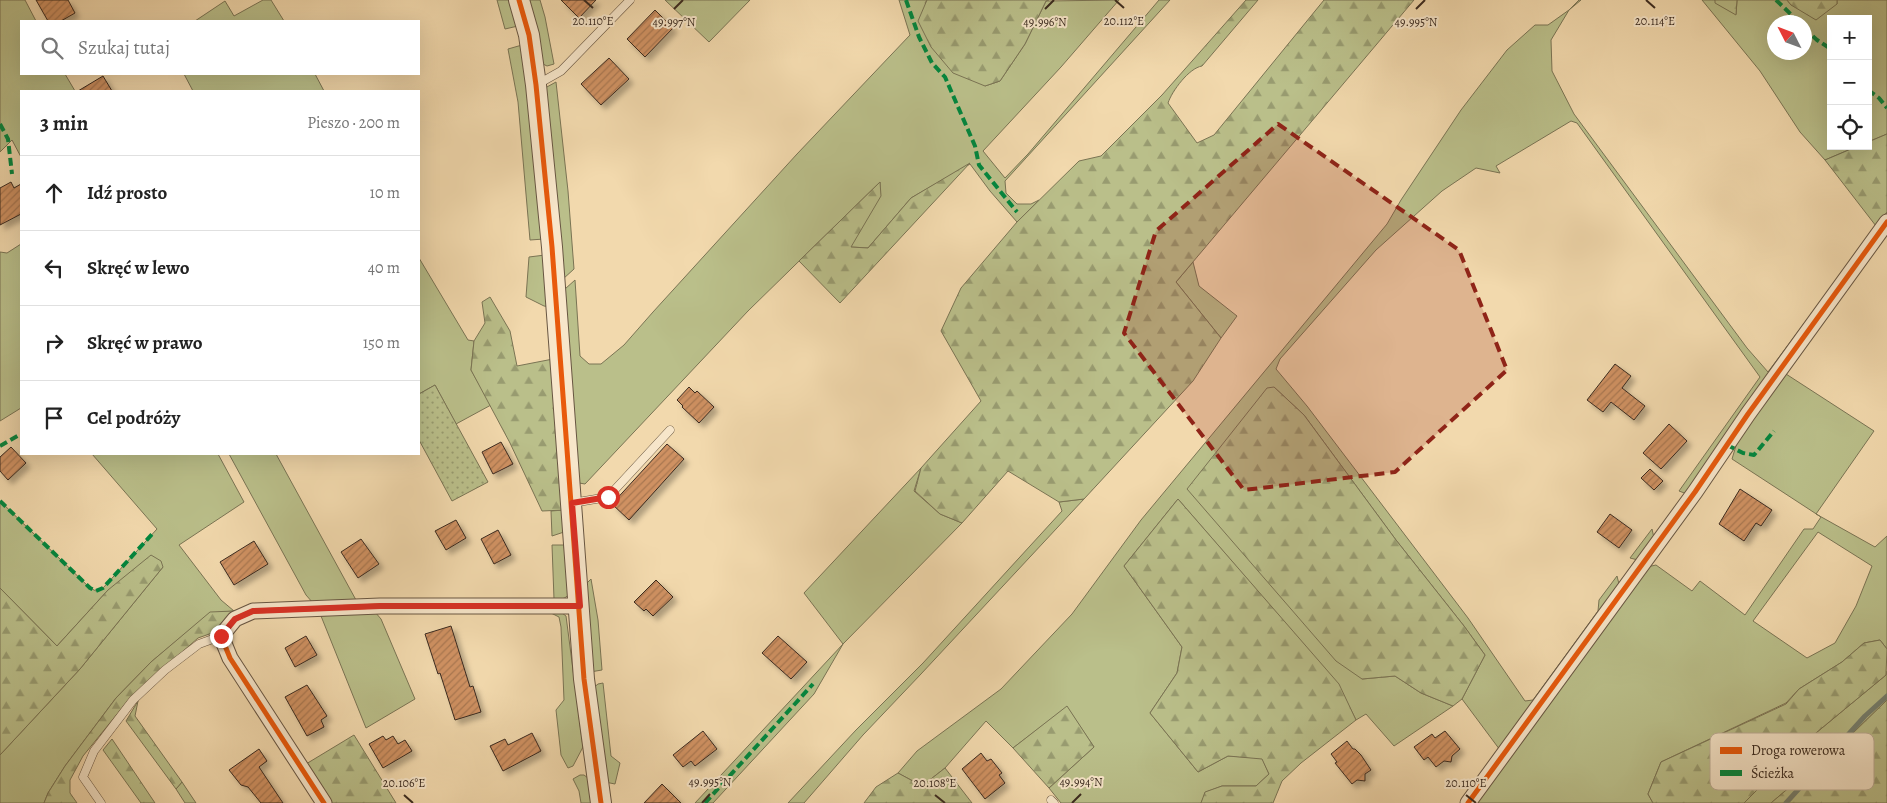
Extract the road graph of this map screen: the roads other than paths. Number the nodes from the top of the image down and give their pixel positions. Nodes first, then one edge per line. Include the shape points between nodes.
1 (519, 0) edge
2 (630, 0) edge
3 (536, 85) junction
4 (1887, 222) edge
5 (670, 430) dead end
6 (572, 503) junction
7 (580, 606) junction
8 (221, 636) junction
9 (100, 803) edge
10 (324, 803) edge
11 (602, 803) edge
12 (1468, 803) edge

1 - 3 street via 529,35
2 - 3 lane via 561,70
3 - 6 street
4 - 12 street
5 - 6 lane via 608,497
6 - 7 street
7 - 8 street via 380,606 253,611 235,619
7 - 11 street via 584,679
8 - 9 lane via 199,644 158,676 133,700 94,751 83,777
8 - 10 street via 230,658

